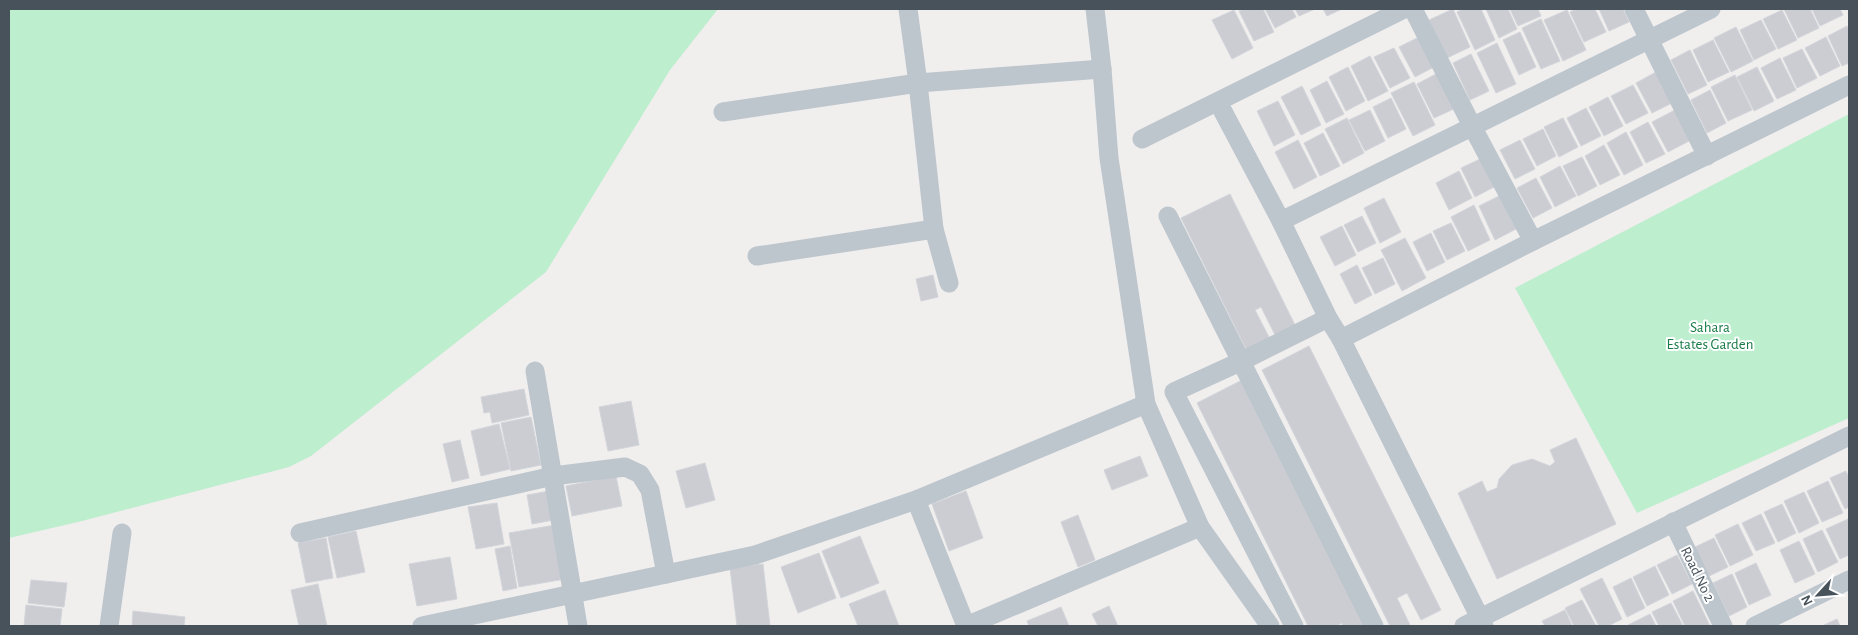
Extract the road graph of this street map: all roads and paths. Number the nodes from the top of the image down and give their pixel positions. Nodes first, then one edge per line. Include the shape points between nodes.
1 (908, 9) edge
2 (1095, 9) edge
3 (1404, 9) edge
4 (1413, 9) edge
5 (1634, 9) edge
6 (1711, 9) edge
7 (1649, 38) junction
8 (1102, 69) junction
9 (918, 83) junction
10 (1849, 85) edge
11 (1218, 102) junction
12 (722, 112) dead end
13 (1472, 126) junction
14 (1142, 138) dead end
15 (1707, 156) junction
16 (1168, 216) dead end
17 (1282, 221) junction
18 (934, 229) junction
19 (1533, 241) junction
20 (757, 256) dead end
21 (949, 283) dead end
22 (1328, 318) junction
23 (1341, 339) junction
24 (1242, 361) junction
25 (535, 371) dead end
26 (1146, 404) junction
27 (1849, 436) edge
28 (553, 476) junction
29 (916, 500) junction
30 (1673, 522) junction
31 (1200, 527) junction
32 (122, 533) dead end
33 (300, 533) dead end
34 (666, 574) junction
35 (1849, 580) edge
36 (574, 594) junction
37 (1476, 624) edge
38 (109, 626) edge
39 (422, 626) edge
40 (578, 626) edge
41 (966, 626) edge
42 (1270, 626) edge
43 (1294, 626) edge
44 (1374, 626) edge
45 (1723, 626) edge
46 (1755, 626) edge

1 - 9 street
2 - 8 street
3 - 11 street
4 - 13 street
5 - 7 street
6 - 7 street
7 - 13 street
7 - 15 street
8 - 9 street
8 - 26 street via 1109,158
9 - 12 street
9 - 18 street
10 - 15 street
11 - 14 street
11 - 17 street
13 - 17 street
13 - 19 street
15 - 19 street
16 - 24 street
17 - 22 street
18 - 20 street
18 - 21 street
19 - 23 street
22 - 23 street
22 - 24 street
23 - 37 street
24 - 43 street via 1174,392
24 - 44 street
25 - 28 street
26 - 29 street
26 - 31 street
27 - 30 street
28 - 33 street
28 - 34 street via 625,467 640,474 650,490
28 - 36 street
29 - 34 street via 755,555
29 - 41 street
30 - 37 street
30 - 45 street, Road No 2
31 - 41 street
31 - 42 street
32 - 38 street
34 - 36 street
35 - 46 street
36 - 39 street
36 - 40 street

